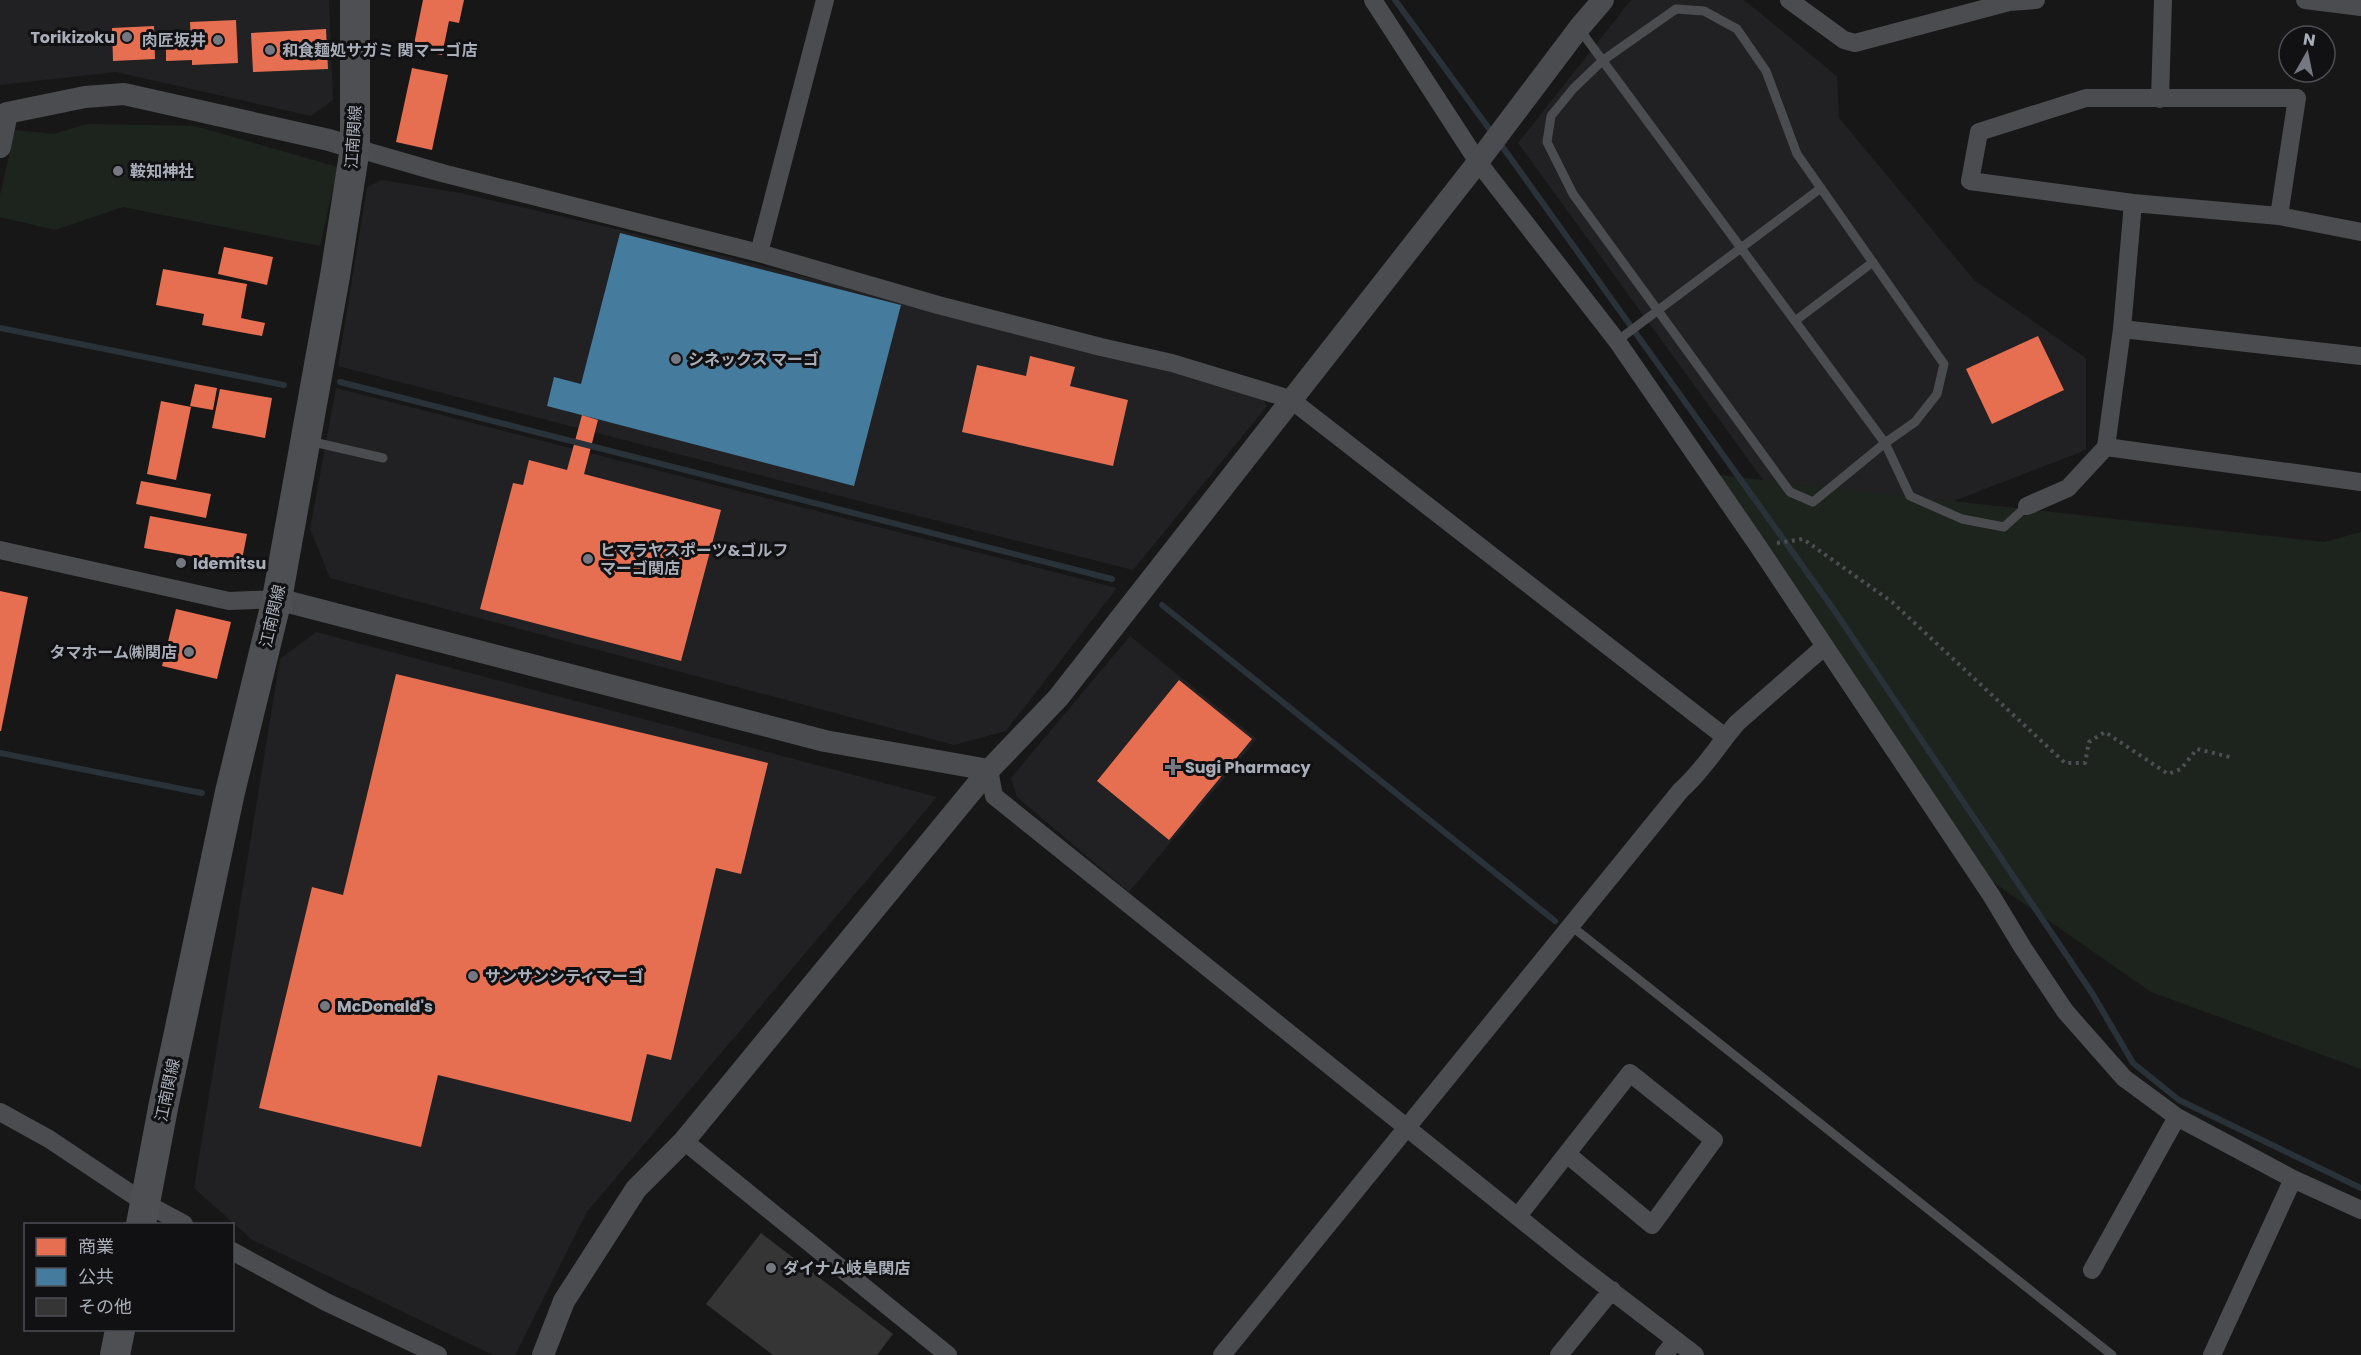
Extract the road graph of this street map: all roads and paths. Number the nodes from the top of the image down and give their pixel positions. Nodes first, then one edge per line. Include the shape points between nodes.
1 (355, 0) edge
2 (825, 0) edge
3 (1373, 0) edge
4 (1603, 0) edge
5 (1789, 0) edge
6 (2036, 0) edge
7 (2163, 0) edge
8 (2305, 0) edge
9 (2361, 7) edge
10 (1579, 28) junction
11 (1602, 61) junction
12 (2160, 99) junction
13 (3, 112) edge
14 (0, 147) edge
15 (355, 148) junction
16 (1478, 162) junction
17 (1821, 188) junction
18 (2133, 203) junction
19 (2279, 216) junction
20 (2361, 232) edge
21 (1740, 248) junction
22 (759, 252) junction
23 (1873, 262) junction
24 (1658, 311) junction
25 (1795, 321) junction
26 (2122, 329) junction
27 (1617, 341) junction
28 (2361, 356) edge
29 (1290, 399) junction
30 (305, 440) junction
31 (1885, 443) junction
32 (2106, 447) junction
33 (383, 458) dead end
34 (2361, 482) edge
35 (2027, 506) joint
36 (1758, 546) junction
37 (0, 550) edge
38 (277, 599) junction
39 (1825, 646) junction
40 (1725, 737) junction
41 (2230, 757) dead end
42 (989, 770) junction
43 (1570, 925) junction
44 (0, 1112) edge
45 (2176, 1117) junction
46 (1406, 1126) junction
47 (684, 1141) junction
48 (1567, 1154) junction
49 (2293, 1179) junction
50 (2361, 1210) edge
51 (143, 1215) edge
52 (1518, 1216) junction
53 (179, 1223) edge
54 (234, 1252) edge
55 (2092, 1270) dead end
56 (1612, 1290) junction
57 (120, 1331) edge
58 (1676, 1340) junction
59 (115, 1355) edge
60 (438, 1355) edge
61 (543, 1355) edge
62 (948, 1355) edge
63 (1222, 1355) edge
64 (1559, 1355) edge
65 (1664, 1355) edge
66 (1695, 1355) edge
67 (2112, 1355) edge
68 (2212, 1355) edge

1 - 15 main road, 江南関線
2 - 22 street
3 - 16 street
4 - 10 street
5 - 6 street via 1855,44 2009,2
7 - 12 street
8 - 9 street
10 - 11 lane
10 - 16 street
11 - 17 lane via 1676,9 1704,11 1737,29 1766,70 1797,154
11 - 21 lane
11 - 24 lane via 1551,116 1547,142 1573,194
12 - 18 street via 2086,98 1979,132 1970,181
12 - 19 street via 2297,98
13 - 14 street
13 - 15 street via 85,96 124,94
15 - 22 street
15 - 30 main road, 江南関線
16 - 27 street
16 - 29 street
17 - 21 lane
17 - 23 lane
18 - 19 street
18 - 26 street
19 - 20 street
21 - 24 lane
21 - 25 lane
22 - 29 street via 938,305 1172,363
23 - 25 lane
23 - 31 lane via 1944,364 1937,394 1916,422
24 - 27 lane
24 - 31 lane via 1790,492 1813,502
25 - 31 lane
26 - 28 street
26 - 32 street
27 - 36 street
29 - 40 street
29 - 42 street via 1058,698
30 - 33 lane
30 - 38 main road, 江南関線
31 - 35 lane via 1910,496 1921,501 1962,519 2004,527
32 - 34 street
32 - 35 street via 2068,488
36 - 39 street
36 - 41 path via 1803,539 1892,602 2066,763 2085,763 2089,742 2105,732 2168,774 2181,769 2197,749
37 - 38 street via 229,601
38 - 42 street via 825,741
38 - 51 main road, 江南関線 via 230,792
39 - 40 street
39 - 45 street via 2065,1011 2124,1078
40 - 43 street
42 - 46 street via 994,796
42 - 47 street
43 - 46 street
43 - 67 lane
44 - 51 street via 49,1138
45 - 49 street
45 - 55 street
46 - 52 street
46 - 63 street
47 - 61 street via 632,1195 564,1301
47 - 62 street
48 - 48 street via 1630,1073 1714,1140 1652,1225
48 - 52 street
49 - 50 street
49 - 68 street
51 - 53 street
52 - 56 street
54 - 60 street via 326,1302
56 - 58 street
56 - 64 street
57 - 59 main road
58 - 65 street
58 - 66 street

